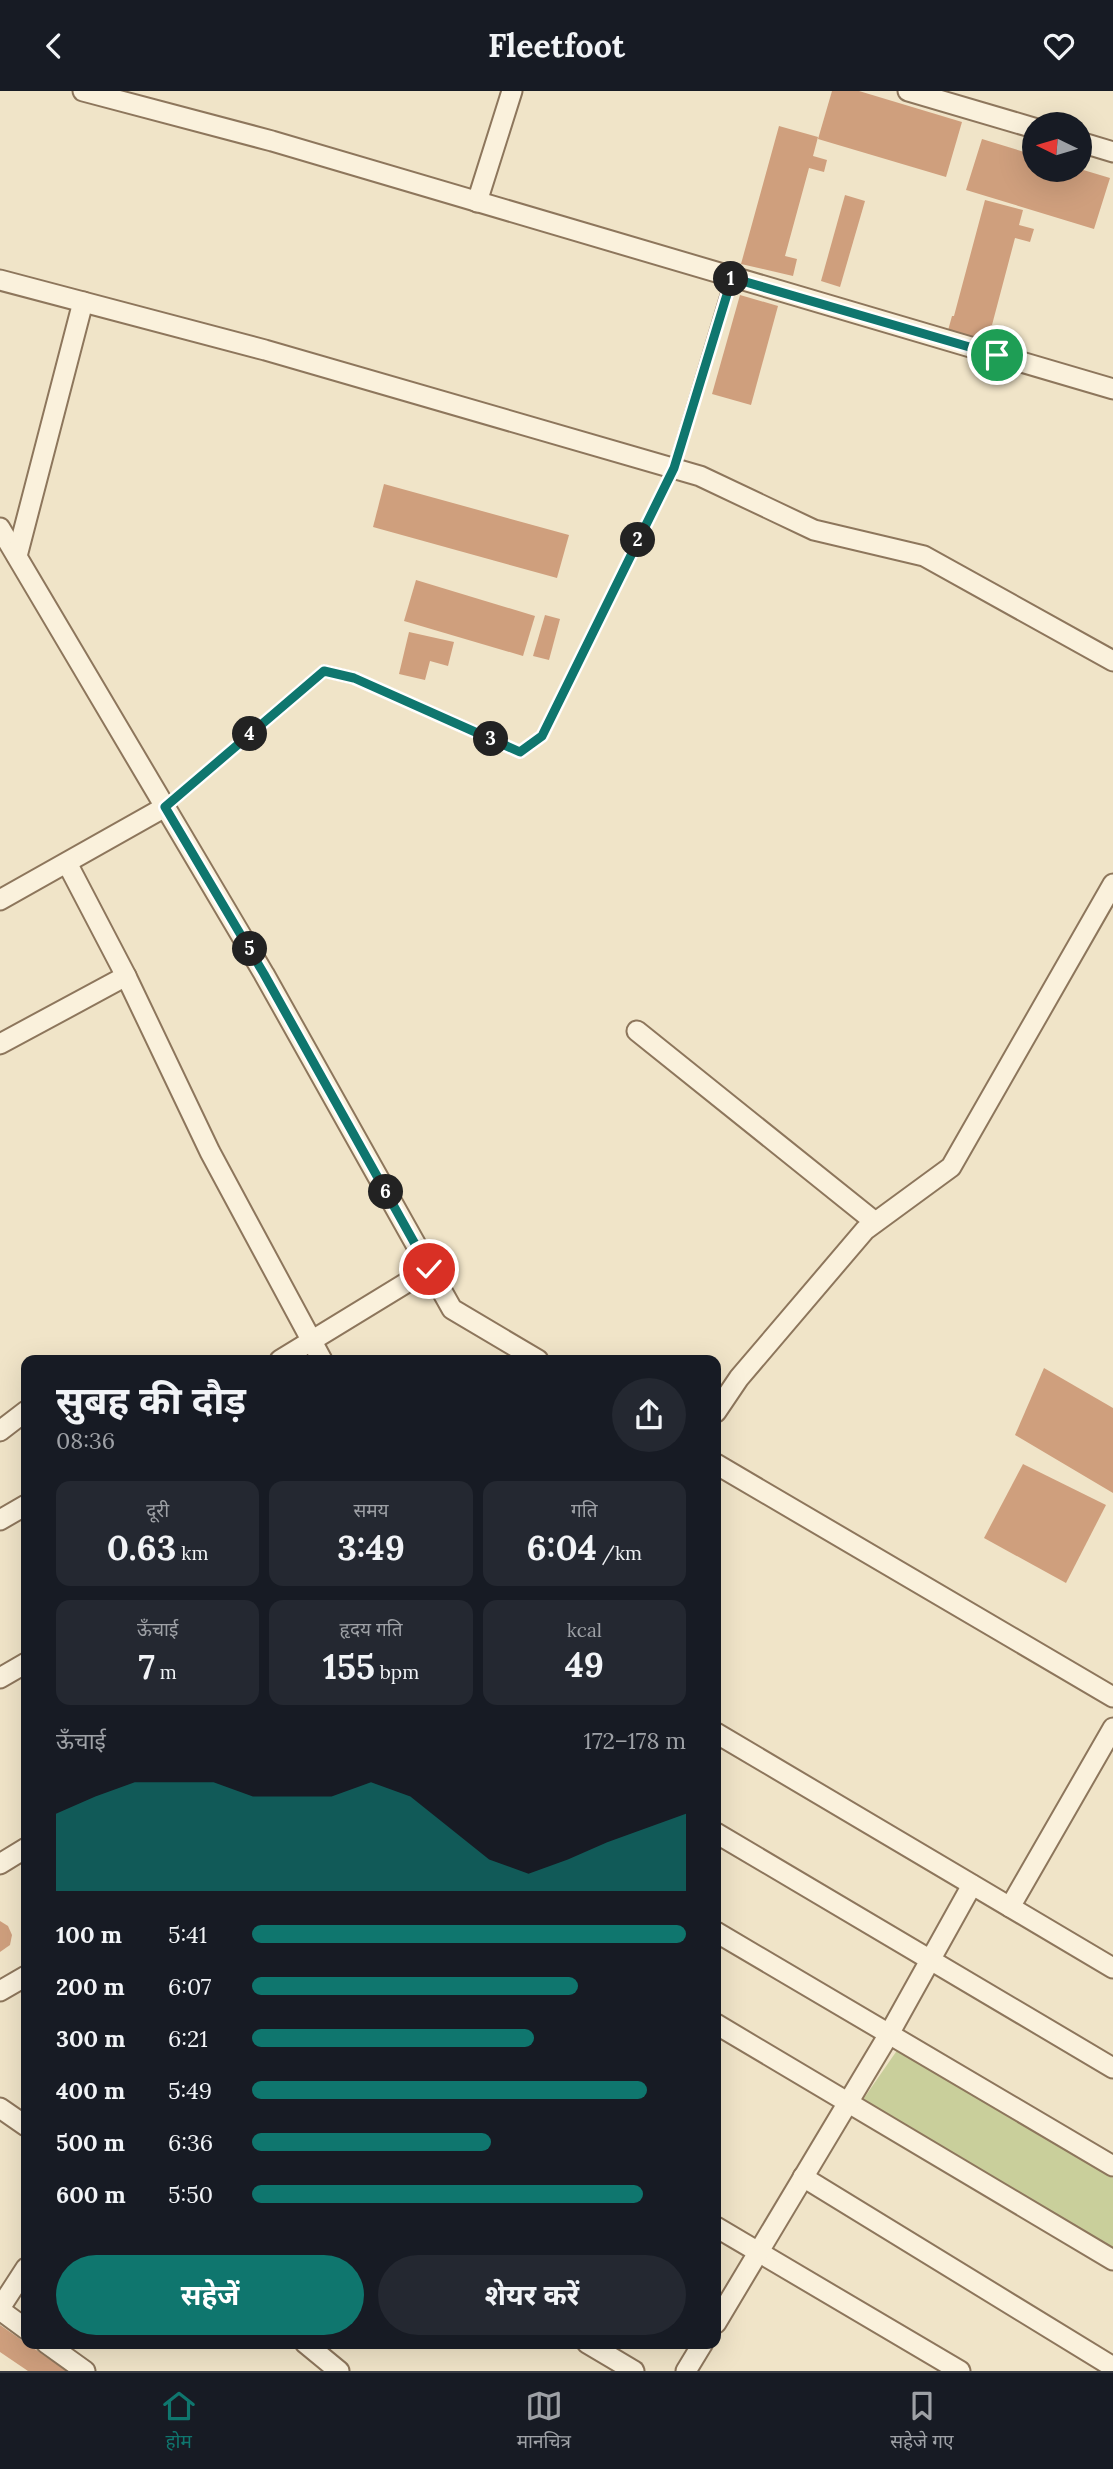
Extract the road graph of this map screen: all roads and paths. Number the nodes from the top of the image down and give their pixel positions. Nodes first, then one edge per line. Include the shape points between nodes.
1 (83, 91) edge
2 (512, 91) edge
3 (908, 91) edge
4 (1022, 124) edge
5 (1092, 146) edge
6 (1113, 152) edge
7 (477, 202) junction
8 (732, 278) junction
9 (0, 280) edge
10 (83, 302) junction
11 (1113, 389) edge
12 (674, 468) junction
13 (0, 528) edge
14 (17, 557) junction
15 (1113, 661) edge
16 (165, 807) junction
17 (66, 863) junction
18 (1113, 884) edge
19 (0, 900) edge
20 (126, 976) junction
21 (637, 1031) dead end
22 (0, 1044) edge
23 (875, 1222) junction
24 (429, 1269) junction
25 (312, 1342) junction
26 (290, 1355) edge
27 (319, 1355) edge
28 (530, 1355) edge
29 (721, 1405) edge
30 (21, 1415) edge
31 (0, 1431) edge
32 (721, 1467) edge
33 (21, 1508) edge
34 (0, 1520) edge
35 (21, 1666) edge
36 (0, 1678) edge
37 (1113, 1697) edge
38 (1113, 1728) edge
39 (721, 1736) edge
40 (721, 1836) edge
41 (21, 1852) edge
42 (0, 1864) edge
43 (972, 1885) junction
44 (1010, 1907) junction
45 (721, 1935) edge
46 (930, 1961) junction
47 (1113, 1968) edge
48 (21, 1979) edge
49 (0, 1991) edge
50 (721, 2027) edge
51 (889, 2034) junction
52 (1113, 2068) edge
53 (848, 2102) junction
54 (0, 2108) edge
55 (21, 2123) edge
56 (1113, 2166) edge
57 (803, 2177) junction
58 (721, 2230) edge
59 (758, 2252) junction
60 (1113, 2260) edge
61 (21, 2276) edge
62 (0, 2309) edge
63 (721, 2315) edge
64 (21, 2325) edge
65 (54, 2349) edge
66 (312, 2349) edge
67 (597, 2349) edge
68 (700, 2349) edge
69 (1113, 2367) edge
70 (85, 2371) edge
71 (340, 2371) edge
72 (634, 2371) edge
73 (687, 2371) edge
74 (959, 2371) edge

1 - 7 street
2 - 7 street
3 - 4 street
5 - 6 street
7 - 8 street
8 - 11 street
8 - 12 lane
9 - 10 street
10 - 12 street
10 - 14 street
12 - 15 street via 701,476 814,530 924,556
12 - 16 lane via 542,736 520,752 354,678 324,671
13 - 14 street
14 - 16 street
16 - 17 street
16 - 24 street
17 - 19 street
17 - 20 street
18 - 23 street via 951,1167
20 - 22 street
20 - 25 street via 210,1152
21 - 23 street
23 - 29 street
24 - 25 street
24 - 28 street via 452,1309
25 - 26 street
25 - 27 street
30 - 31 street
32 - 37 street
33 - 34 street
35 - 36 street
38 - 44 street
39 - 43 street
40 - 46 street
41 - 42 street
43 - 44 street
43 - 46 street
44 - 47 street
45 - 51 street
46 - 51 street
46 - 52 street
48 - 49 street
50 - 53 street
51 - 53 street
51 - 56 street
53 - 57 street
53 - 60 street
54 - 55 street
57 - 59 street
57 - 69 street
58 - 59 street
59 - 63 street
59 - 74 street
61 - 62 street
62 - 64 street
65 - 70 street
66 - 71 street
67 - 72 street
68 - 73 street

